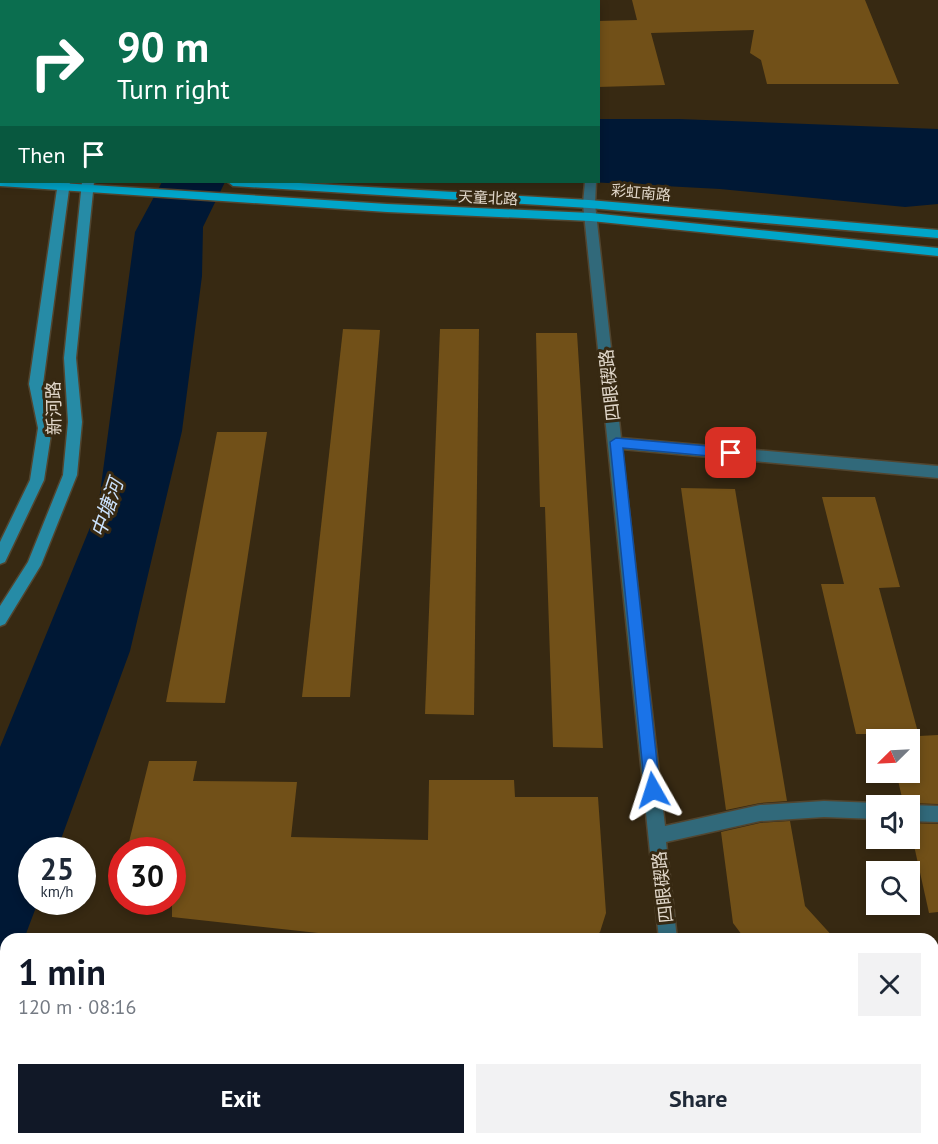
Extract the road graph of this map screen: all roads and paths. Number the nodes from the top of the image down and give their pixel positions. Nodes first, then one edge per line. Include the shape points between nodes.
1 (32, 183) edge
2 (257, 183) edge
3 (63, 184) edge
4 (88, 184) edge
5 (281, 184) edge
6 (590, 198) edge
7 (938, 234) edge
8 (938, 252) edge
9 (616, 442) junction
10 (938, 472) edge
11 (2, 550) edge
12 (0, 619) edge
13 (866, 811) edge
14 (920, 813) edge
15 (938, 814) edge
16 (657, 836) junction
17 (667, 933) edge

1 - 3 main road, 天童北路
2 - 5 main road, 彩虹南路
3 - 4 main road, 天童北路
3 - 11 main road, 新河路 via 36,384 45,428 37,480
4 - 6 main road, 天童北路 via 233,197
4 - 12 main road, 新河路 via 70,358 75,422 70,475 34,565
5 - 6 main road, 彩虹南路
6 - 7 main road, 彩虹南路
6 - 8 main road, 天童北路
6 - 9 street, 四眼碶路
9 - 10 street
9 - 16 street, 四眼碶路
13 - 16 street via 760,813
14 - 15 street
16 - 17 street, 四眼碶路

